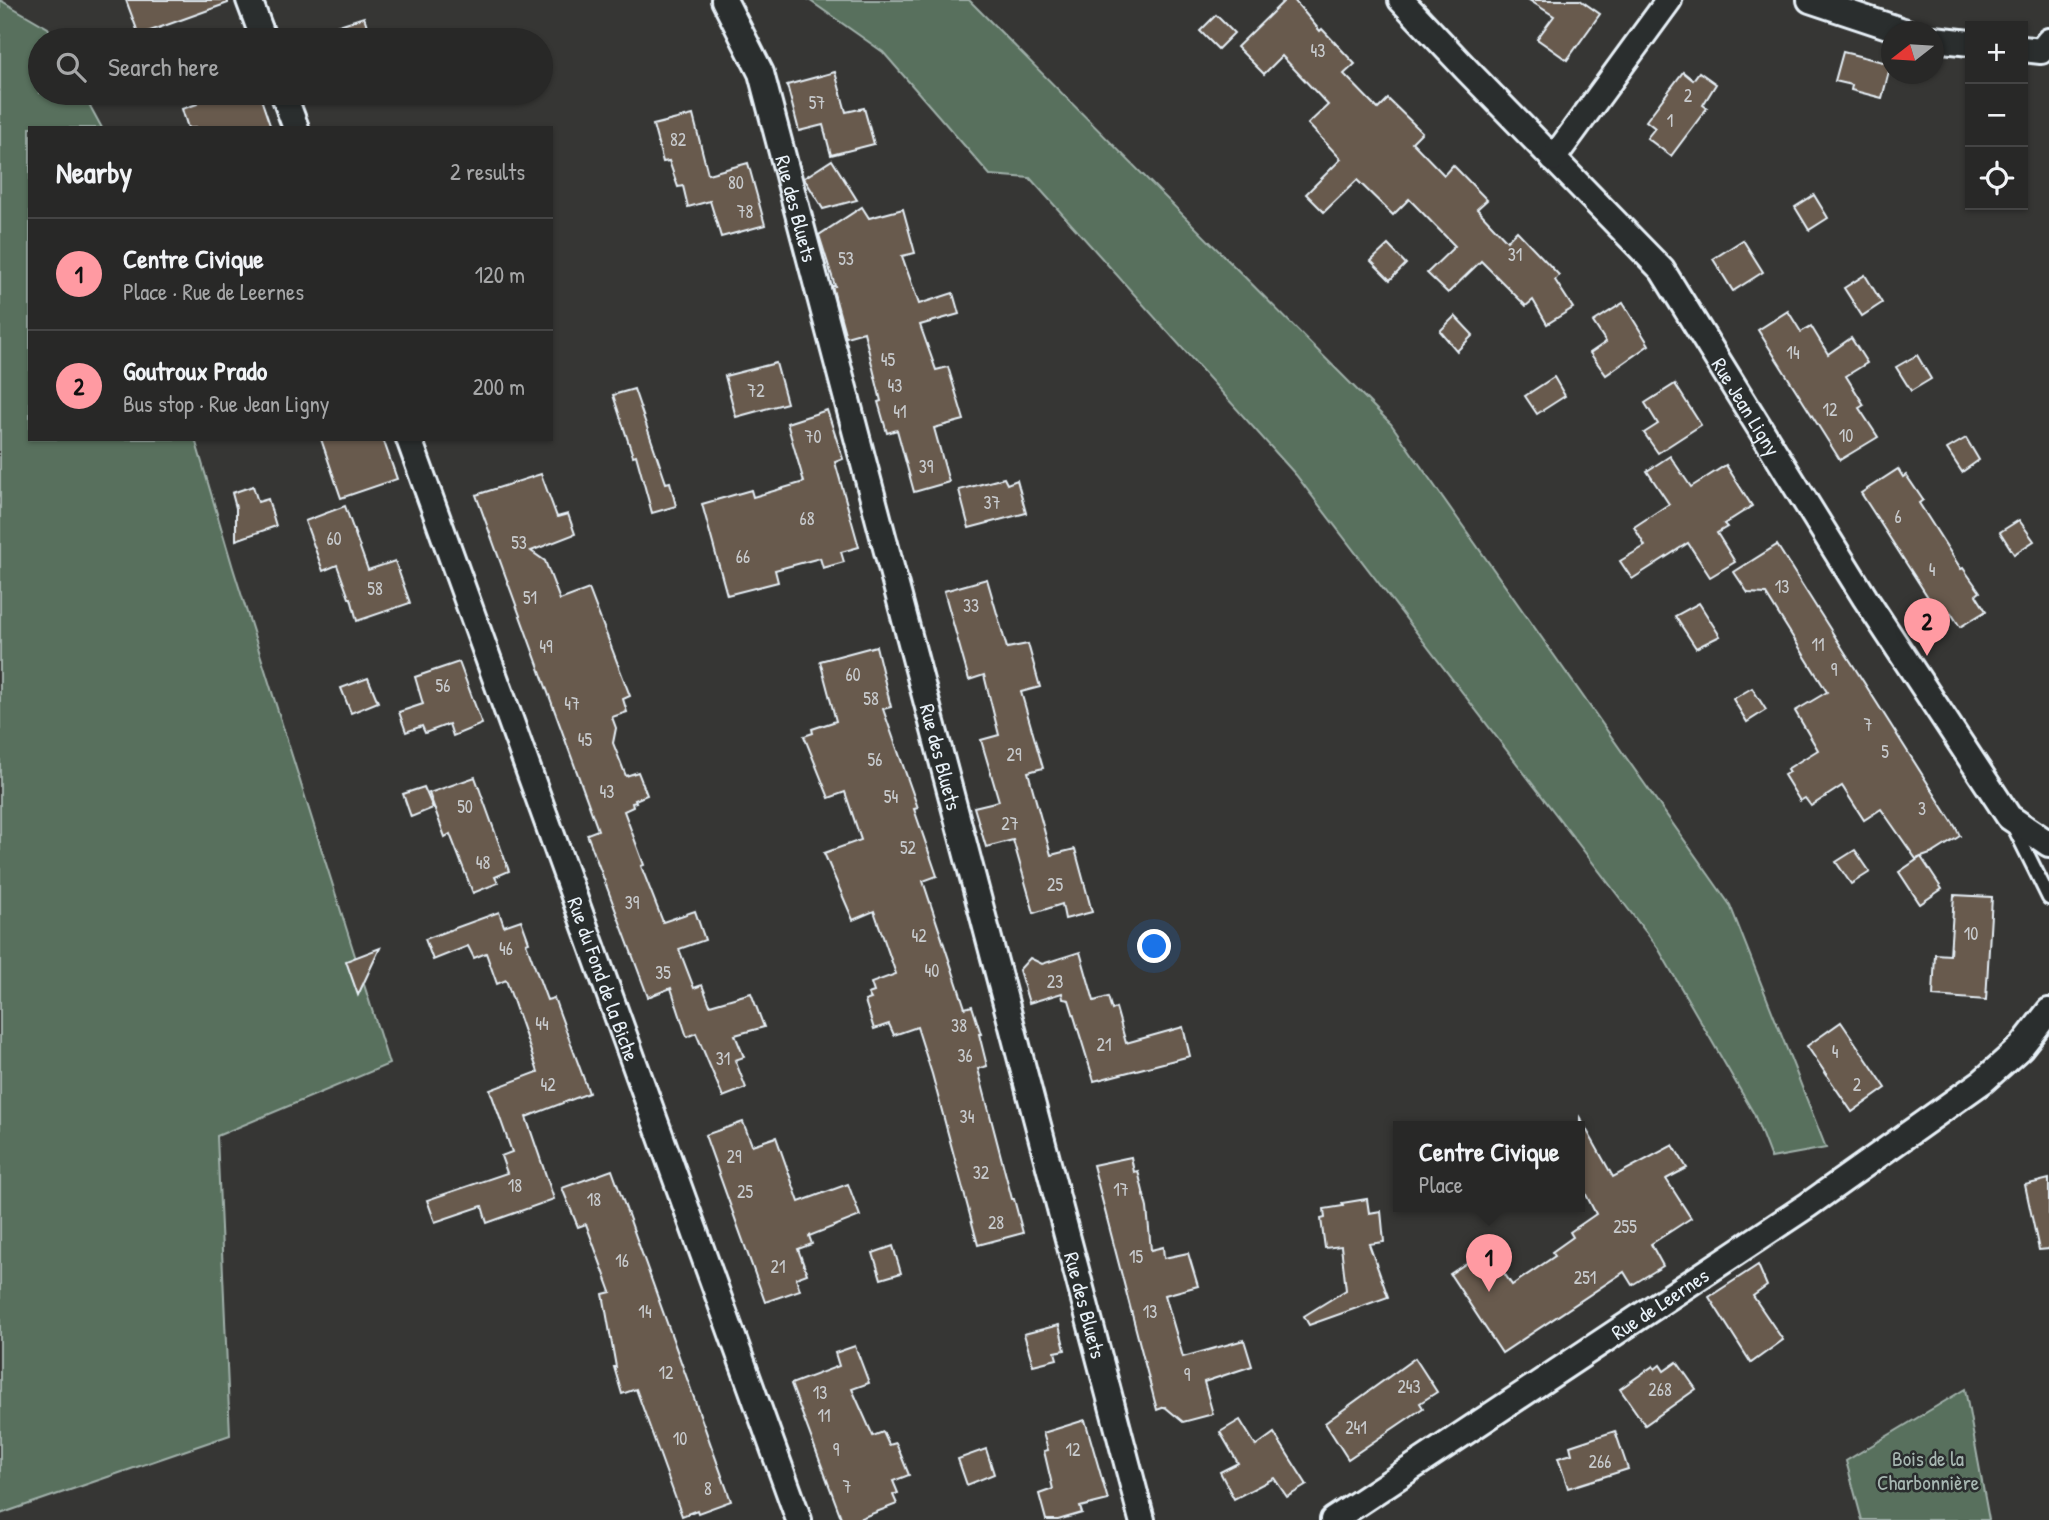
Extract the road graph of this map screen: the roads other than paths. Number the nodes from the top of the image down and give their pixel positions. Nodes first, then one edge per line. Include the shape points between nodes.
1 (249, 0) edge
2 (724, 0) edge
3 (1401, 0) edge
4 (1669, 0) edge
5 (1810, 0) edge
6 (1881, 24) edge
7 (260, 28) edge
8 (1944, 40) edge
9 (1965, 42) edge
10 (287, 105) edge
11 (295, 126) edge
12 (1553, 159) junction
13 (410, 441) edge
14 (2009, 817) junction
15 (2049, 844) edge
16 (2049, 898) edge
17 (2049, 1011) edge
18 (799, 1520) edge
19 (1142, 1520) edge
20 (1333, 1520) edge

1 - 7 street
2 - 19 street, Rue des Bluets via 761,73
3 - 12 street, Rue Jean Ligny
4 - 12 street
5 - 6 street
8 - 9 street
10 - 11 street
12 - 14 street, Rue Jean Ligny via 1662,270 1865,598
13 - 18 street, Rue du Fond de la Biche
14 - 15 street, Rue Jean Ligny
14 - 16 lane
17 - 20 street, Rue de Leernes via 2021,1047 1983,1081 1808,1205

